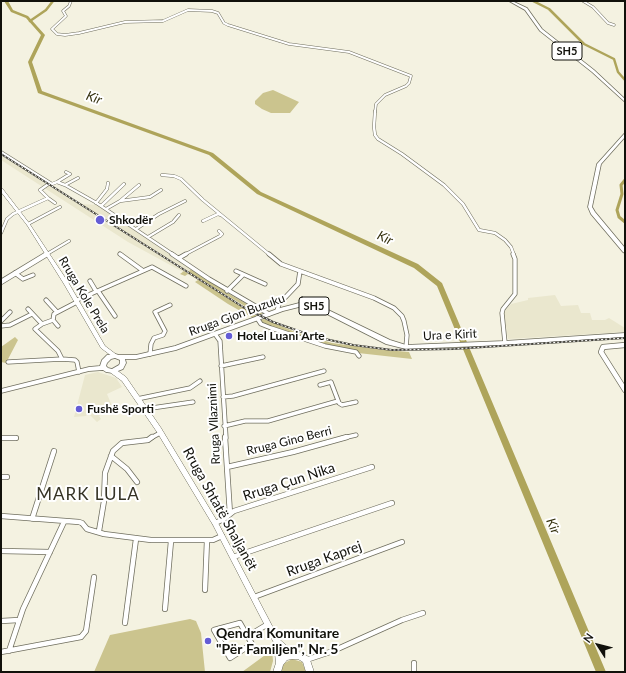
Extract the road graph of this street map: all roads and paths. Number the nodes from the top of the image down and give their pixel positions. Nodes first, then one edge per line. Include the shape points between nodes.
1 (72, 1) edge
2 (510, 1) edge
3 (583, 1) edge
4 (614, 25) dead end
5 (625, 101) edge
6 (625, 135) edge
7 (1, 152) edge
8 (66, 172) dead end
9 (162, 175) dead end
10 (78, 178) dead end
11 (57, 182) junction
12 (50, 183) junction
13 (108, 183) dead end
14 (124, 184) dead end
15 (65, 185) junction
16 (139, 185) dead end
17 (1, 189) edge
18 (161, 190) dead end
19 (48, 198) junction
20 (120, 202) junction
21 (185, 202) dead end
22 (55, 203) dead end
23 (96, 203) junction
24 (101, 206) junction
25 (60, 207) dead end
26 (106, 209) junction
27 (18, 211) junction
28 (180, 215) dead end
29 (222, 216) junction
30 (203, 221) dead end
31 (28, 224) junction
32 (136, 229) junction
33 (219, 231) dead end
34 (1, 233) edge
35 (148, 237) junction
36 (69, 241) dead end
37 (625, 251) edge
38 (47, 254) junction
39 (120, 254) dead end
40 (179, 258) junction
41 (142, 270) junction
42 (236, 271) dead end
43 (300, 271) junction
44 (16, 273) junction
45 (33, 275) dead end
46 (243, 275) junction
47 (90, 281) dead end
48 (1, 282) edge
49 (265, 284) dead end
50 (186, 286) dead end
51 (97, 291) junction
52 (227, 291) junction
53 (46, 300) dead end
54 (77, 301) junction
55 (170, 305) dead end
56 (28, 308) dead end
57 (277, 311) junction
58 (10, 312) dead end
59 (57, 312) junction
60 (32, 314) junction
61 (269, 314) junction
62 (115, 316) dead end
63 (257, 318) junction
64 (53, 320) junction
65 (1, 321) edge
66 (42, 324) junction
67 (1, 326) edge
68 (58, 326) dead end
69 (215, 334) junction
70 (625, 335) edge
71 (505, 343) junction
72 (625, 345) edge
73 (103, 347) junction
74 (407, 347) junction
75 (150, 354) junction
76 (359, 356) dead end
77 (263, 357) dead end
78 (62, 359) junction
79 (120, 360) junction
80 (8, 362) dead end
81 (104, 363) junction
82 (221, 366) junction
83 (113, 371) junction
84 (324, 371) dead end
85 (79, 372) junction
86 (124, 379) junction
87 (200, 381) dead end
88 (320, 385) dead end
89 (1, 390) edge
90 (625, 390) edge
91 (223, 397) junction
92 (137, 399) junction
93 (338, 401) junction
94 (193, 402) dead end
95 (356, 402) dead end
96 (144, 410) junction
97 (224, 426) junction
98 (160, 433) junction
99 (356, 435) dead end
100 (1, 438) edge
101 (16, 438) dead end
102 (54, 451) dead end
103 (111, 456) junction
104 (227, 467) junction
105 (372, 467) dead end
106 (1, 477) edge
107 (7, 477) dead end
108 (137, 482) dead end
109 (392, 503) dead end
110 (230, 514) junction
111 (1, 516) edge
112 (32, 519) junction
113 (64, 522) junction
114 (215, 523) junction
115 (100, 531) junction
116 (222, 536) junction
117 (136, 539) junction
118 (207, 540) junction
119 (171, 541) junction
120 (402, 542) dead end
121 (1, 551) edge
122 (50, 552) junction
123 (233, 556) junction
124 (94, 577) dead end
125 (205, 590) dead end
126 (254, 597) junction
127 (165, 609) dead end
128 (423, 613) dead end
129 (19, 620) junction
130 (1, 621) edge
131 (125, 623) dead end
132 (268, 624) junction
133 (248, 636) junction
134 (277, 642) junction
135 (9, 651) junction
136 (1, 652) edge
137 (292, 655) junction
138 (306, 660) junction
139 (280, 663) junction
140 (414, 663) dead end
141 (277, 672) edge
142 (310, 672) edge
143 (414, 672) edge

1 - 71 street via 63,11 66,16 52,29 55,33 64,35 124,22 161,21 188,10 212,11 218,13 228,25 289,44 349,52 411,76 406,86 385,95 376,104 374,133 378,139 444,185 466,208 478,229 498,235 511,247 515,259 515,294 502,313
2 - 5 main road, SH5 via 526,9 540,30 593,70
3 - 4 street via 593,7 608,23
6 - 37 main road via 599,164 590,207
7 - 12 street
8 - 11 street via 70,174
9 - 29 street via 179,178
10 - 15 street
11 - 12 street
11 - 15 street
12 - 19 street via 40,190
13 - 23 street
14 - 24 street
15 - 23 street
16 - 20 street
17 - 27 main road, Rruga Kole Prela
18 - 20 street via 150,197
19 - 22 street
19 - 27 street
20 - 26 street
21 - 32 street
23 - 24 street
24 - 26 street
25 - 31 street
26 - 32 street
27 - 31 main road, Rruga Kole Prela
27 - 34 street via 9,218
28 - 35 street
29 - 30 street via 218,214
29 - 43 street via 277,261
31 - 38 main road, Rruga Kole Prela
32 - 35 street
33 - 40 street via 221,235
35 - 40 street
36 - 38 street
38 - 44 street
38 - 54 main road, Rruga Kole Prela
39 - 41 street
40 - 52 street
41 - 50 street via 154,267
41 - 51 street
42 - 46 street
43 - 57 street via 299,282 279,304
43 - 74 street via 374,298 400,312 407,335
44 - 45 street via 24,279
44 - 48 street
46 - 49 street
46 - 52 street
47 - 51 street
51 - 54 street
51 - 62 street
52 - 61 street
53 - 59 street
54 - 59 street
54 - 73 main road, Rruga Kole Prela
55 - 75 street via 155,312 166,331 154,338
56 - 60 street
57 - 61 main road, Rruga Gjon Buzuku / SH5
57 - 74 main road, Rruga Gjon Buzuku / SH5 via 297,304 314,306 388,342
58 - 65 street
59 - 64 street
60 - 66 street
60 - 67 street via 10,325
61 - 63 main road, Rruga Gjon Buzuku / SH5
63 - 69 main road, Rruga Gjon Buzuku / SH5
63 - 76 street via 261,324 271,328 325,346 356,352
64 - 66 street
64 - 68 street
66 - 78 street via 35,331 58,351
69 - 75 main road, Rruga Gjon Buzuku / SH5
69 - 82 street, Rruga Vllaznimi via 220,342
70 - 71 main road, SH5
71 - 74 main road, Ura e Kirit / SH5
72 - 90 street via 603,347 602,352
73 - 79 main road, Rruga Kole Prela
73 - 81 main road, Rruga Kole Prela
75 - 79 main road, Rruga Gjon Buzuku / SH5
77 - 82 street
78 - 80 street
78 - 85 street via 76,361
79 - 81 main road, SH5
79 - 83 main road, SH5
79 - 86 main road, Rruga Shtatë Shaljanët
81 - 83 main road, SH5 via 108,371
81 - 85 main road, SH5
82 - 91 street, Rruga Vllaznimi
83 - 86 main road, Rruga Shtatë Shaljanët
84 - 91 street
85 - 89 main road, SH5
86 - 92 main road, Rruga Shtatë Shaljanët
87 - 92 street via 183,390
88 - 93 street via 331,382
91 - 97 street, Rruga Vllaznimi
92 - 96 main road, Rruga Shtatë Shaljanët
93 - 95 street via 342,405
93 - 97 street via 268,421 245,421
94 - 96 street
96 - 98 main road, Rruga Shtatë Shaljanët
97 - 104 street, Rruga Vllaznimi
98 - 103 street via 148,440 122,443
98 - 114 main road, Rruga Shtatë Shaljanët
99 - 104 street, Rruga Gino Berri
100 - 101 street
102 - 112 street
103 - 108 street via 127,469
103 - 115 street via 105,472
104 - 110 street, Rruga Vllaznimi
105 - 110 street, Rruga Çun Nika
106 - 107 street
109 - 123 street
110 - 114 street, Rruga Çun Nika
111 - 112 street
112 - 113 street
113 - 115 street via 82,523 85,528
113 - 122 street
114 - 116 main road, Rruga Shtatë Shaljanët
115 - 117 street
116 - 118 street
116 - 123 main road, Rruga Shtatë Shaljanët
117 - 119 street
117 - 131 street
118 - 119 street
118 - 125 street
119 - 127 street
120 - 126 street, Rruga Kaprej
121 - 122 street
122 - 129 street
123 - 126 main road, Rruga Shtatë Shaljanët
124 - 135 street via 85,634 82,637
126 - 132 main road, Rruga Shtatë Shaljanët
128 - 138 street
129 - 130 street
129 - 135 street
132 - 133 street
132 - 134 main road, Rruga Shtatë Shaljanët
133 - 133 street via 252,644 230,658 214,630 240,623
134 - 137 main road, Rruga Shtatë Shaljanët
134 - 139 main road, Rruga Shtatë Shaljanët
135 - 136 street
137 - 138 main road
137 - 139 main road via 285,657
138 - 142 main road
139 - 141 main road
140 - 143 street

